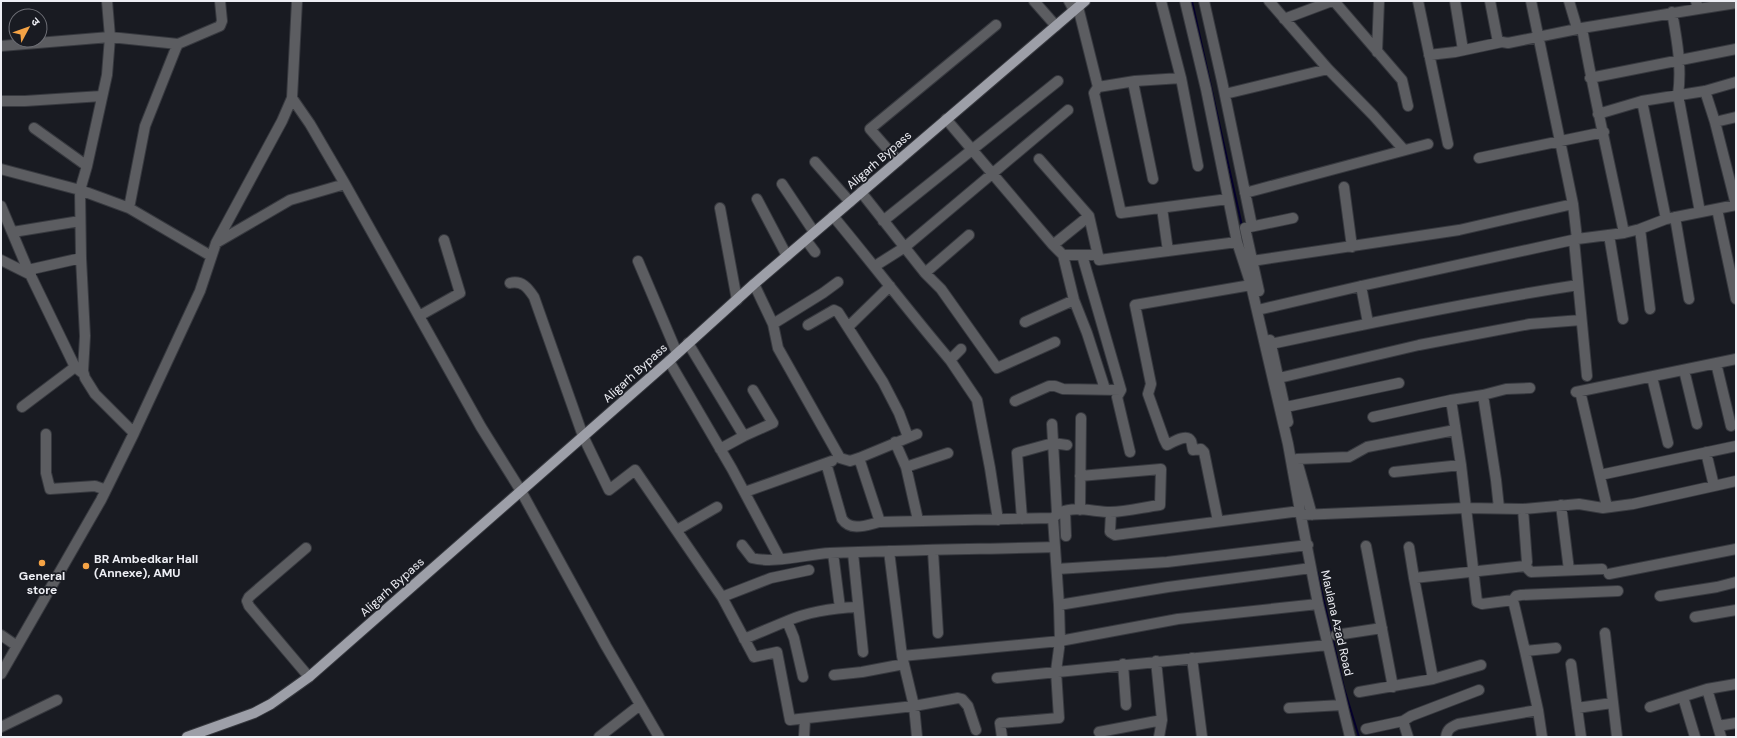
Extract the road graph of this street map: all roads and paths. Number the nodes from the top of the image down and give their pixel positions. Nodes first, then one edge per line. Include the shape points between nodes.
1 (107, 1) edge
2 (220, 1) edge
3 (297, 1) edge
4 (1034, 1) edge
5 (1161, 1) edge
6 (1185, 1) edge
7 (1204, 1) edge
8 (1269, 1) edge
9 (1333, 1) edge
10 (1379, 1) edge
11 (1418, 1) edge
12 (1454, 1) edge
13 (1490, 1) edge
14 (1531, 1) edge
15 (1569, 1) edge
16 (1736, 3) edge
17 (1077, 5) edge
18 (1697, 5) edge
19 (1672, 12) junction
20 (1284, 19) junction
21 (996, 25) dead end
22 (1056, 26) junction
23 (1580, 28) junction
24 (1538, 36) junction
25 (110, 38) junction
26 (1498, 42) junction
27 (178, 44) junction
28 (1, 46) edge
29 (1736, 49) edge
30 (1463, 50) junction
31 (1377, 52) junction
32 (1429, 55) junction
33 (1680, 60) junction
34 (1328, 69) junction
35 (1181, 78) junction
36 (1590, 78) junction
37 (1058, 81) dead end
38 (1135, 81) junction
39 (1736, 82) edge
40 (1098, 87) junction
41 (1704, 91) junction
42 (1225, 94) junction
43 (1678, 95) junction
44 (102, 96) junction
45 (292, 98) junction
46 (1, 101) edge
47 (1642, 101) junction
48 (1408, 106) dead end
49 (1068, 110) dead end
50 (1598, 114) junction
51 (1736, 117) edge
52 (946, 119) junction
53 (1715, 122) junction
54 (34, 128) dead end
55 (1604, 132) junction
56 (1559, 141) junction
57 (1428, 144) dead end
58 (1448, 144) dead end
59 (972, 150) junction
60 (1404, 150) junction
61 (1479, 158) dead end
62 (1039, 159) dead end
63 (898, 161) junction
64 (815, 162) dead end
65 (87, 166) junction
66 (1198, 166) dead end
67 (1, 169) edge
68 (992, 173) junction
69 (1153, 180) dead end
70 (345, 184) junction
71 (782, 184) dead end
72 (1344, 187) dead end
73 (80, 190) junction
74 (861, 192) junction
75 (1245, 194) junction
76 (757, 199) dead end
77 (1228, 199) junction
78 (850, 202) junction
79 (1573, 204) junction
80 (1736, 205) edge
81 (1, 206) edge
82 (129, 208) junction
83 (720, 208) dead end
84 (1162, 208) junction
85 (1717, 209) junction
86 (1700, 212) junction
87 (833, 216) junction
88 (1089, 216) junction
89 (1293, 218) dead end
90 (1670, 218) junction
91 (80, 221) junction
92 (884, 221) junction
93 (1252, 226) junction
94 (1640, 229) junction
95 (13, 232) junction
96 (814, 232) junction
97 (1624, 233) junction
98 (969, 235) dead end
99 (1609, 235) junction
100 (444, 240) dead end
101 (806, 240) junction
102 (1576, 240) junction
103 (1237, 242) junction
104 (216, 243) junction
105 (1054, 245) junction
106 (905, 247) junction
107 (1352, 247) junction
108 (1168, 250) junction
109 (814, 252) dead end
110 (1063, 255) junction
111 (1082, 255) junction
112 (211, 256) junction
113 (787, 256) junction
114 (1098, 256) junction
115 (81, 258) junction
116 (1, 260) edge
117 (638, 261) dead end
118 (1252, 262) junction
119 (875, 266) junction
120 (29, 273) junction
121 (925, 273) junction
122 (838, 282) dead end
123 (510, 283) dead end
124 (754, 284) junction
125 (1251, 285) junction
126 (1578, 285) junction
127 (890, 286) junction
128 (1361, 286) junction
129 (1689, 299) dead end
130 (737, 300) junction
131 (1074, 300) junction
132 (1736, 300) edge
133 (1262, 309) junction
134 (1650, 309) dead end
135 (419, 316) junction
136 (1581, 320) junction
137 (1623, 320) dead end
138 (1025, 322) dead end
139 (1368, 323) junction
140 (773, 324) junction
141 (808, 326) dead end
142 (848, 327) junction
143 (1055, 342) dead end
144 (688, 343) junction
145 (1271, 344) junction
146 (961, 349) dead end
147 (677, 353) junction
148 (1736, 359) edge
149 (950, 360) junction
150 (669, 361) junction
151 (1716, 363) junction
152 (75, 368) junction
153 (1684, 370) junction
154 (84, 374) junction
155 (1587, 376) dead end
156 (1652, 377) junction
157 (1279, 378) junction
158 (1399, 383) dead end
159 (1530, 388) dead end
160 (1105, 389) junction
161 (753, 390) dead end
162 (1121, 390) junction
163 (1483, 395) junction
164 (1451, 400) junction
165 (1015, 401) dead end
166 (22, 407) dead end
167 (1286, 407) junction
168 (1373, 417) dead end
169 (1081, 418) dead end
170 (1052, 424) dead end
171 (1697, 424) dead end
172 (1731, 426) dead end
173 (1455, 430) junction
174 (134, 433) junction
175 (46, 434) dead end
176 (583, 436) junction
177 (744, 436) junction
178 (895, 442) junction
179 (1053, 443) junction
180 (1668, 443) dead end
181 (1067, 445) dead end
182 (1736, 446) edge
183 (720, 449) junction
184 (1130, 452) dead end
185 (1706, 452) junction
186 (948, 453) dead end
187 (840, 458) junction
188 (859, 458) junction
189 (1296, 459) junction
190 (826, 463) junction
191 (1461, 465) junction
192 (906, 466) junction
193 (1394, 472) dead end
194 (1600, 475) junction
195 (1080, 476) junction
196 (1736, 481) edge
197 (1714, 486) junction
198 (106, 490) junction
199 (521, 491) junction
200 (745, 492) junction
201 (1561, 505) junction
202 (1607, 507) junction
203 (717, 508) dead end
204 (1465, 508) junction
205 (1499, 508) junction
206 (1523, 509) junction
207 (1080, 510) junction
208 (1111, 512) junction
209 (1058, 514) junction
210 (1305, 514) junction
211 (1022, 519) junction
212 (918, 520) junction
213 (998, 520) junction
214 (1218, 521) junction
215 (880, 522) junction
216 (677, 530) junction
217 (1066, 536) dead end
218 (742, 545) dead end
219 (1308, 545) junction
220 (1366, 546) dead end
221 (1055, 547) junction
222 (1409, 547) dead end
223 (306, 548) dead end
224 (1736, 549) edge
225 (933, 550) junction
226 (889, 551) junction
227 (833, 553) junction
228 (853, 553) junction
229 (780, 559) junction
230 (1525, 566) junction
231 (1311, 568) junction
232 (1057, 569) junction
233 (809, 570) dead end
234 (1569, 570) junction
235 (1473, 571) junction
236 (1414, 578) junction
237 (1736, 582) edge
238 (1618, 591) dead end
239 (1660, 596) dead end
240 (722, 598) junction
241 (1512, 600) junction
242 (1318, 604) junction
243 (1059, 605) junction
244 (858, 607) junction
245 (840, 608) junction
246 (1736, 610) edge
247 (1695, 617) dead end
248 (787, 621) junction
249 (1382, 628) junction
250 (938, 633) dead end
251 (1605, 633) dead end
252 (1, 635) edge
253 (1336, 635) dead end
254 (744, 639) junction
255 (1060, 641) junction
256 (1328, 645) junction
257 (17, 646) junction
258 (1556, 648) dead end
259 (1525, 651) junction
260 (863, 652) dead end
261 (1192, 658) junction
262 (903, 660) junction
263 (1156, 661) junction
264 (1123, 664) junction
265 (1481, 664) dead end
266 (1571, 664) dead end
267 (1056, 671) junction
268 (1, 674) edge
269 (834, 675) dead end
270 (310, 677) junction
271 (803, 677) dead end
272 (997, 678) dead end
273 (1433, 679) junction
274 (1736, 684) edge
275 (1393, 687) junction
276 (1707, 689) junction
277 (1479, 690) dead end
278 (1359, 692) dead end
279 (1683, 697) junction
280 (57, 700) dead end
281 (1612, 703) junction
282 (640, 705) junction
283 (1126, 705) dead end
284 (1342, 705) junction
285 (914, 706) junction
286 (1650, 707) dead end
287 (1289, 708) dead end
288 (1577, 708) junction
289 (1538, 710) junction
290 (805, 719) junction
291 (1162, 720) junction
292 (1403, 721) junction
293 (1736, 722) edge
294 (1718, 726) junction
295 (1, 727) edge
296 (1366, 729) dead end
297 (976, 730) dead end
298 (1099, 732) dead end
299 (187, 737) edge
300 (599, 737) edge
301 (659, 737) edge
302 (804, 737) edge
303 (917, 737) edge
304 (1002, 737) edge
305 (1159, 737) edge
306 (1202, 737) edge
307 (1350, 737) edge
308 (1408, 737) edge
309 (1446, 737) edge
310 (1542, 737) edge
311 (1581, 737) edge
312 (1617, 737) edge
313 (1695, 737) edge
314 (1721, 737) edge

1 - 25 street
2 - 27 street via 220,26
3 - 45 street
4 - 22 street
5 - 35 street
6 - 77 street
7 - 42 street
8 - 20 street
9 - 20 street
9 - 31 street
10 - 31 street
11 - 32 street
12 - 30 street
13 - 26 street
14 - 24 street
15 - 23 street
16 - 18 street
17 - 22 main road, Aligarh Bypass
17 - 40 street
18 - 19 street
19 - 23 street
19 - 33 street
20 - 34 street
21 - 63 street via 870,129
22 - 52 main road, Aligarh Bypass
23 - 24 street
23 - 36 street
24 - 26 street via 1508,43
24 - 56 street
25 - 27 street
25 - 28 street
25 - 44 street via 107,75
26 - 30 street
27 - 82 street via 145,126
29 - 33 street
30 - 32 street
31 - 48 street via 1402,80
32 - 58 street
33 - 36 street
33 - 43 street
34 - 42 street
34 - 60 street via 1373,114
35 - 38 street
35 - 66 street
36 - 50 street
37 - 59 street
38 - 40 street
38 - 69 street via 1134,87
39 - 41 street
40 - 84 street via 1094,93 1120,213
41 - 43 street
41 - 53 street
42 - 75 street
43 - 47 street
43 - 86 street
44 - 46 street
44 - 65 street
45 - 70 street
45 - 104 street
47 - 50 street
47 - 90 street
49 - 68 street
50 - 55 street
51 - 53 street
52 - 59 street
52 - 63 main road, Aligarh Bypass
53 - 80 street
54 - 65 street
55 - 56 street
55 - 97 street
56 - 61 street
56 - 79 street
57 - 60 street
59 - 68 street
59 - 92 street
60 - 75 street
62 - 88 street
63 - 74 main road, Aligarh Bypass
64 - 78 street
65 - 73 street
67 - 73 street
68 - 105 street
68 - 106 street
70 - 104 street via 290,200
70 - 135 street
71 - 96 street
72 - 107 street
73 - 82 street
73 - 91 street
74 - 78 main road, Aligarh Bypass
74 - 92 street
75 - 93 street
76 - 113 street
77 - 84 street
77 - 103 street
78 - 87 main road, Aligarh Bypass
79 - 102 street
79 - 107 street via 1459,230
80 - 85 street
81 - 95 street
82 - 112 street
83 - 130 street
84 - 108 street
85 - 86 street
85 - 132 street
86 - 90 street
87 - 96 main road, Aligarh Bypass
87 - 119 street
88 - 105 street
88 - 114 street
89 - 93 street
90 - 94 street
90 - 129 street
91 - 95 street
91 - 115 street
92 - 106 street
93 - 118 street via 1245,228
94 - 97 street
94 - 134 street
95 - 120 street
96 - 101 main road, Aligarh Bypass
97 - 99 street
98 - 121 street
99 - 102 street
99 - 137 street
100 - 135 street via 460,292
101 - 109 street
101 - 113 main road, Aligarh Bypass
102 - 126 street
102 - 128 street
103 - 108 street
103 - 125 street
104 - 112 street
105 - 110 street
106 - 119 street
106 - 121 street
107 - 118 street
108 - 114 street via 1099,260
110 - 111 street
110 - 131 street
111 - 114 street
111 - 162 street
112 - 174 street via 200,291
113 - 124 main road, Aligarh Bypass
115 - 120 street
115 - 154 street
116 - 120 street
117 - 147 street
118 - 133 street
119 - 127 street
120 - 152 street
121 - 143 street via 941,289 997,368
122 - 140 street
123 - 176 street via 516,281 523,284 534,297
124 - 130 main road, Aligarh Bypass
124 - 140 street
125 - 210 street
125 - 214 street via 1135,305 1151,384 1148,394 1164,439 1167,445 1185,437 1191,440 1193,450 1201,449 1204,452
126 - 136 street
126 - 139 street via 1498,297
127 - 142 street
127 - 149 street
128 - 133 street
128 - 139 street
130 - 144 main road, Aligarh Bypass
131 - 138 street
131 - 160 street
133 - 145 street
135 - 199 street
136 - 155 street
136 - 157 street via 1530,324 1419,345
139 - 145 street
140 - 187 street via 778,348
141 - 142 street via 834,310
142 - 178 street via 912,436
144 - 147 main road, Aligarh Bypass
144 - 177 street
145 - 157 street
146 - 149 street
147 - 150 main road, Aligarh Bypass
148 - 151 street
149 - 213 street via 977,400
150 - 176 main road, Aligarh Bypass
150 - 183 street
151 - 153 street
151 - 172 street
152 - 154 street
152 - 166 street
153 - 156 street
153 - 171 street
154 - 174 street via 95,394
156 - 180 street
156 - 194 street via 1578,391
157 - 167 street
158 - 167 street
159 - 163 street via 1506,389
160 - 162 street
160 - 165 street via 1063,389 1049,386
161 - 177 street via 773,423
162 - 184 street via 1117,397
163 - 164 street
163 - 205 street
164 - 168 street
164 - 173 street
167 - 189 street
169 - 195 street
170 - 179 street
173 - 189 street via 1367,447 1349,457
173 - 191 street
174 - 198 street
175 - 198 street via 46,473 50,489 95,486
176 - 199 main road, Aligarh Bypass
176 - 216 street via 609,490 635,470
177 - 183 street
178 - 188 street
178 - 192 street
179 - 181 street
179 - 209 street
179 - 211 street via 1017,453
182 - 185 street
183 - 200 street
185 - 194 street
185 - 197 street
186 - 192 street
187 - 188 street via 850,461
187 - 190 street
188 - 215 street
189 - 210 street
190 - 200 street
190 - 215 street via 845,524 855,527
191 - 193 street
191 - 204 street
192 - 212 street
194 - 202 street
195 - 207 street
195 - 208 street via 1162,469 1160,505
196 - 197 street
197 - 202 street via 1633,504
198 - 257 street
199 - 270 main road, Aligarh Bypass
199 - 282 street
200 - 229 street
201 - 202 street via 1586,504
201 - 206 street
201 - 234 street
203 - 216 street
204 - 205 street
204 - 210 street
204 - 235 street
205 - 206 street
206 - 230 street via 1527,562
207 - 208 street
207 - 209 street
208 - 214 street via 1110,532 1115,535
209 - 211 street
209 - 217 street
209 - 221 street
210 - 214 street
210 - 219 street, Maulana Azad Road
211 - 213 street
212 - 213 street
212 - 215 street
216 - 240 street
218 - 229 street via 752,558 757,560
219 - 231 street, Maulana Azad Road
219 - 232 street via 1166,562
220 - 249 street
221 - 225 street
221 - 232 street
222 - 236 street
223 - 270 street via 247,601
224 - 234 street via 1605,571
225 - 226 street
225 - 250 street
226 - 228 street
226 - 262 street
227 - 228 street
227 - 229 street
227 - 245 street
228 - 244 street
230 - 234 street via 1531,572
230 - 235 street
231 - 242 street, Maulana Azad Road
231 - 243 street
232 - 243 street
233 - 240 street via 771,578
235 - 236 street
235 - 241 street via 1477,602 1482,604
236 - 273 street
237 - 239 street
238 - 241 street via 1521,595
240 - 254 street
241 - 259 street
242 - 255 street via 1178,619
242 - 256 street, Maulana Azad Road
243 - 255 street
244 - 245 street
244 - 260 street
245 - 248 street via 809,613
246 - 247 street
248 - 254 street
248 - 271 street via 794,638
249 - 253 street
249 - 275 street
251 - 281 street
252 - 257 street
254 - 290 street via 754,657 777,652 790,720
255 - 262 street
255 - 267 street
256 - 261 street
256 - 284 street, Maulana Azad Road
257 - 268 street
258 - 259 street
259 - 289 street
261 - 263 street
261 - 306 street
262 - 269 street via 862,672
262 - 285 street
263 - 264 street
263 - 291 street
264 - 267 street
264 - 283 street
265 - 273 street
266 - 288 street
267 - 272 street
267 - 304 street via 1059,718 1000,723
270 - 299 main road, Aligarh Bypass via 254,713
273 - 275 street
274 - 276 street
275 - 278 street
276 - 279 street
276 - 294 street
277 - 292 street
279 - 286 street
279 - 313 street
280 - 295 street
281 - 288 street
281 - 312 street
282 - 300 street
282 - 301 street
284 - 287 street
284 - 307 street, Maulana Azad Road
285 - 290 street
285 - 297 street via 962,699 968,706
285 - 303 street
288 - 311 street
289 - 309 street via 1458,724 1450,727
289 - 310 street
290 - 302 street
291 - 298 street
291 - 305 street
292 - 296 street
292 - 308 street
293 - 294 street
294 - 314 street

